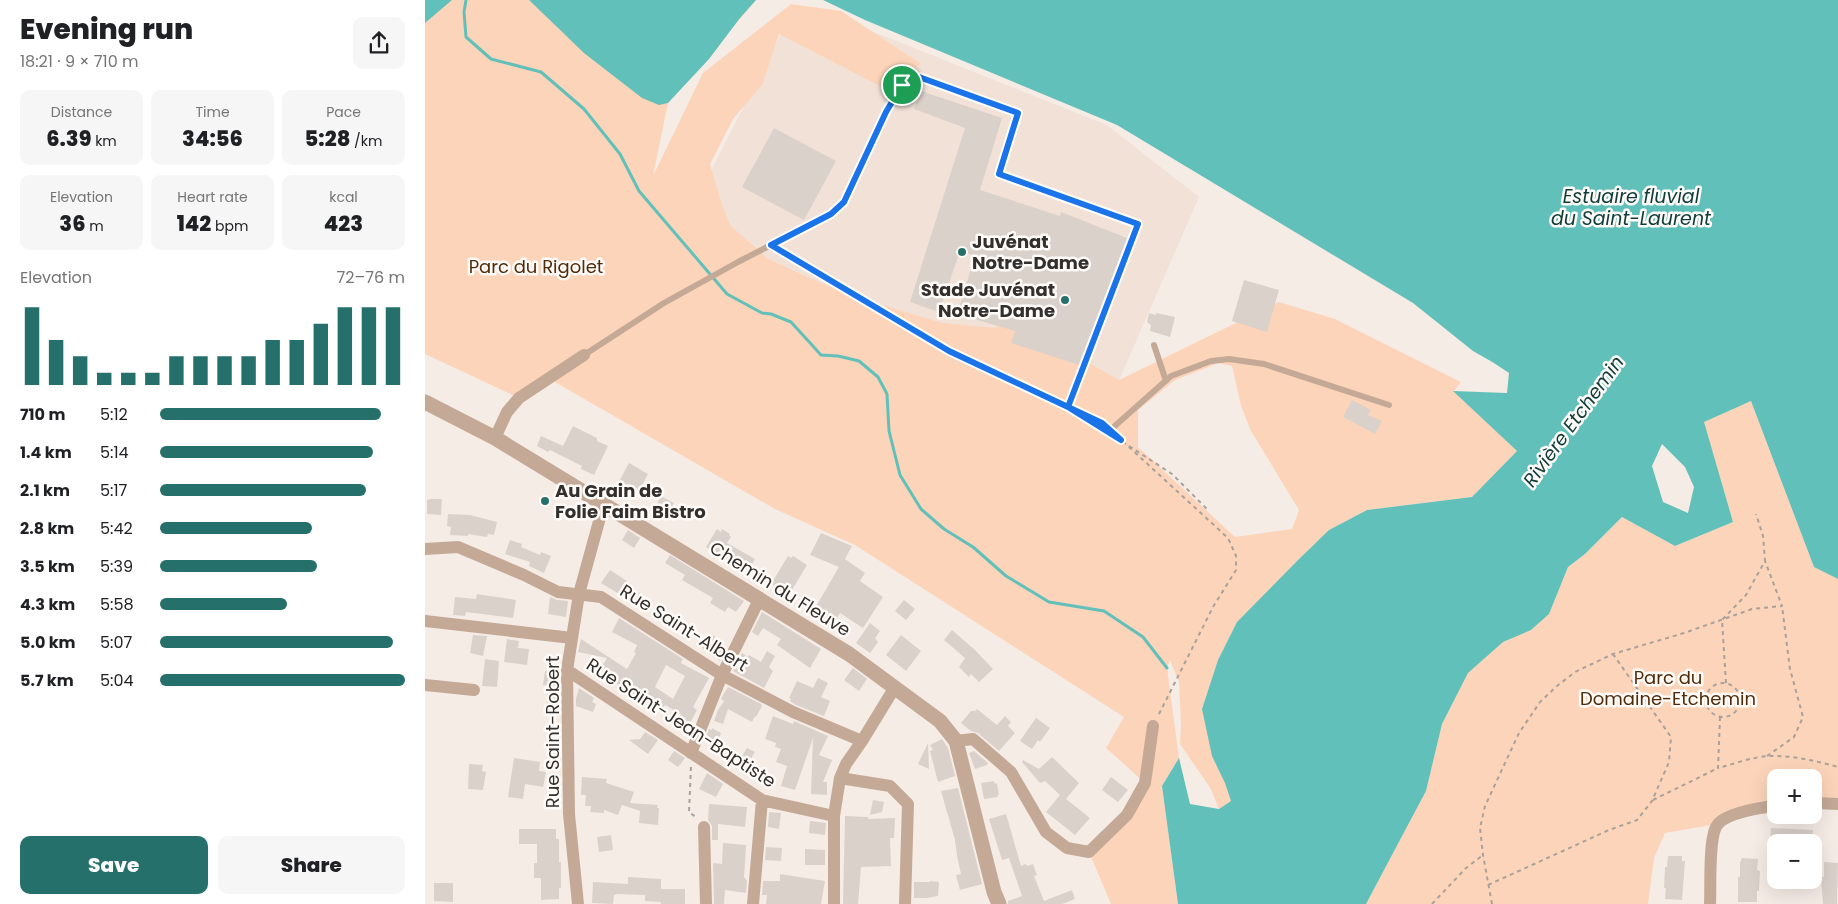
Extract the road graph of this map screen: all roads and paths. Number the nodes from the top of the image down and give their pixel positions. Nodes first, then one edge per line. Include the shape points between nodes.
1 (771, 245) junction
2 (1153, 345) dead end
3 (584, 355) joint
4 (1166, 381) junction
5 (425, 402) edge
6 (1389, 405) dead end
7 (1068, 407) junction
8 (1109, 431) junction
9 (495, 438) junction
10 (1121, 440) junction
11 (604, 503) junction
12 (1208, 510) dead end
13 (1756, 514) dead end
14 (425, 549) edge
15 (1765, 561) junction
16 (579, 594) junction
17 (760, 598) junction
18 (1782, 606) junction
19 (1722, 620) junction
20 (425, 621) edge
21 (572, 638) junction
22 (1613, 654) junction
23 (567, 670) junction
24 (722, 675) junction
25 (1727, 683) junction
26 (425, 685) edge
27 (895, 687) junction
28 (474, 690) dead end
29 (1160, 712) dead end
30 (1720, 717) junction
31 (1153, 726) dead end
32 (862, 741) junction
33 (955, 741) junction
34 (691, 753) junction
35 (1767, 756) junction
36 (1838, 767) edge
37 (1718, 768) junction
38 (840, 778) junction
39 (762, 800) junction
40 (1651, 801) junction
41 (1822, 803) edge
42 (1838, 804) edge
43 (1767, 808) edge
44 (835, 816) junction
45 (704, 826) joint
46 (1483, 855) junction
47 (1488, 885) junction
48 (578, 904) edge
49 (706, 904) edge
50 (753, 904) edge
51 (834, 904) edge
52 (905, 904) edge
53 (999, 904) edge
54 (1432, 904) edge
55 (1492, 904) edge
56 (1710, 904) edge

1 - 3 lane via 664,303
1 - 7 lane via 949,351
1 - 7 lane via 831,214 844,202 902,85 919,77 1018,113 999,174 1138,224
2 - 4 lane
3 - 9 street via 519,398 507,412
4 - 6 lane via 1171,376 1211,361 1229,359 1264,364
4 - 8 lane
5 - 9 street, Chemin du Fleuve
7 - 8 lane
8 - 10 path
9 - 11 street, Chemin du Fleuve
10 - 12 path via 1172,474
10 - 29 path via 1228,538 1236,556 1236,570 1213,607
11 - 16 street, Rue Saint-Robert
11 - 17 street, Chemin du Fleuve
13 - 15 path via 1763,536
14 - 16 street, Rue Saint-Albert via 458,547 558,592
15 - 18 path
15 - 19 path via 1746,595
16 - 21 street, Rue Saint-Robert
16 - 24 street, Rue Saint-Albert via 601,596
17 - 24 street
17 - 27 street, Chemin du Fleuve
18 - 19 path via 1751,609
18 - 35 path via 1789,669 1803,717 1794,737
19 - 22 path
19 - 25 path
20 - 21 street
21 - 23 street, Rue Saint-Robert
22 - 40 path via 1671,737 1669,762
22 - 46 path via 1575,672 1557,686 1540,702 1519,733 1485,806 1480,828
23 - 34 street, Rue Saint-Jean-Baptiste
23 - 48 street, Rue Saint-Robert via 569,814
24 - 32 street, Rue Saint-Albert via 793,712
24 - 34 street
25 - 30 path via 1736,689 1740,700 1736,711
25 - 30 path via 1711,687 1706,696 1710,712
26 - 28 street
27 - 32 street
27 - 33 street, Chemin du Fleuve via 940,721
30 - 37 path
31 - 33 street via 1145,783 1127,815 1089,852 1067,848 1046,832 1011,772 973,739
32 - 38 street
33 - 53 street, Chemin du Fleuve
34 - 39 street, Rue Saint-Jean-Baptiste
34 - 45 path via 689,812
35 - 36 path via 1817,761
35 - 37 path
37 - 40 path
38 - 44 street
38 - 52 street via 890,786 908,804
39 - 44 street, Rue Saint-Jean-Baptiste
39 - 50 street
40 - 47 path via 1637,820
41 - 42 street
43 - 56 street via 1734,815 1717,824 1712,835
44 - 51 street
45 - 49 street
46 - 47 path
46 - 54 path via 1465,868
47 - 55 path

